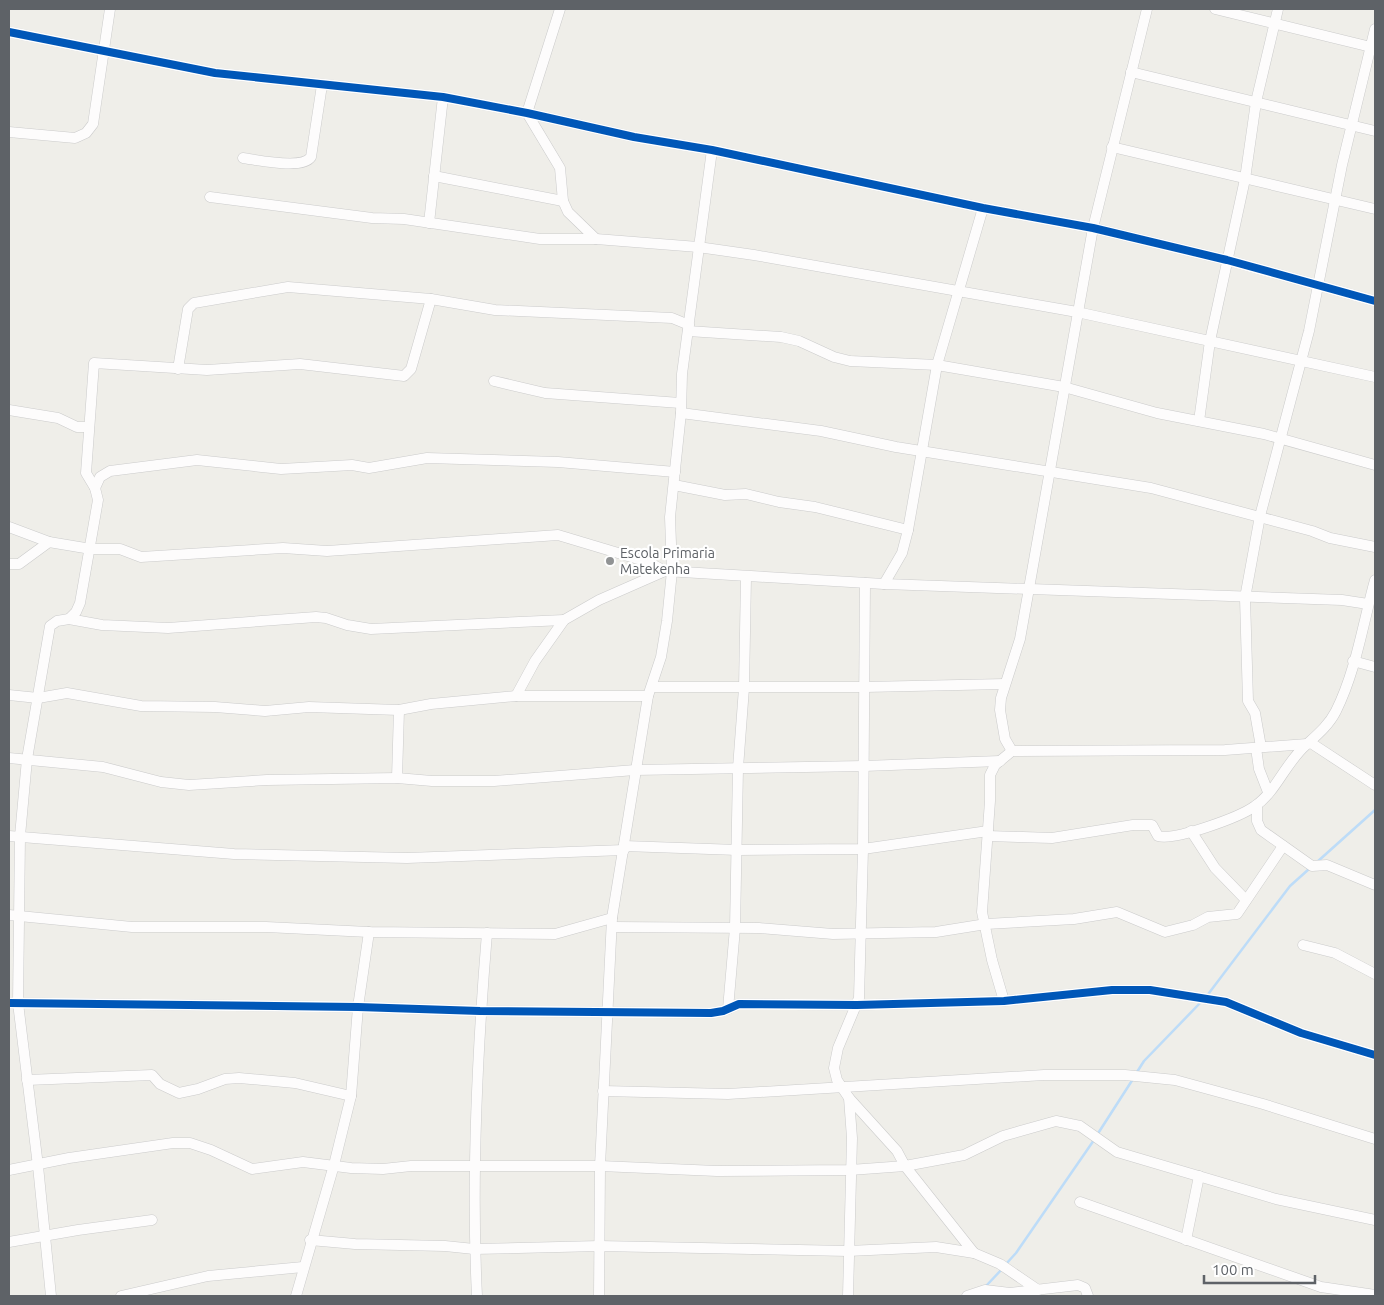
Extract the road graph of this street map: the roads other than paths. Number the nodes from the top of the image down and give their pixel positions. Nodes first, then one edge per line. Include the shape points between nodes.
1 (110, 9) edge
2 (560, 9) edge
3 (1147, 9) edge
4 (1216, 9) edge
5 (1278, 9) edge
6 (1276, 25) junction
7 (1375, 29) edge
8 (10, 31) edge
9 (1373, 48) edge
10 (105, 50) junction
11 (1131, 72) junction
12 (322, 85) junction
13 (443, 97) junction
14 (1256, 102) junction
15 (527, 113) junction
16 (1352, 124) junction
17 (1375, 131) edge
18 (9, 132) edge
19 (1112, 147) junction
20 (712, 150) junction
21 (243, 158) dead end
22 (434, 176) junction
23 (1244, 179) junction
24 (210, 197) dead end
25 (1335, 200) junction
26 (563, 201) junction
27 (983, 208) junction
28 (1375, 209) edge
29 (429, 223) junction
30 (1093, 228) junction
31 (596, 239) junction
32 (698, 247) junction
33 (1227, 260) junction
34 (1318, 284) junction
35 (958, 291) junction
36 (431, 298) junction
37 (1375, 300) edge
38 (691, 306) junction
39 (1077, 312) junction
40 (672, 318) junction
41 (688, 328) junction
42 (1210, 341) junction
43 (1301, 360) junction
44 (937, 365) junction
45 (178, 369) junction
46 (1375, 377) edge
47 (494, 381) dead end
48 (1064, 387) junction
49 (681, 408) junction
50 (9, 410) edge
51 (1199, 421) junction
52 (89, 427) junction
53 (1280, 438) junction
54 (924, 451) junction
55 (1375, 465) edge
56 (675, 472) junction
57 (1048, 473) junction
58 (674, 485) junction
59 (95, 488) junction
60 (1260, 516) junction
61 (9, 526) edge
62 (908, 530) junction
63 (49, 542) junction
64 (1375, 547) edge
65 (91, 548) junction
66 (9, 564) edge
67 (669, 571) junction
68 (746, 577) junction
69 (1375, 580) edge
70 (865, 583) junction
71 (884, 584) junction
72 (1028, 588) junction
73 (1245, 598) junction
74 (1368, 604) junction
75 (69, 619) junction
76 (564, 620) junction
77 (1353, 661) junction
78 (1375, 668) edge
79 (1006, 684) junction
80 (653, 686) junction
81 (864, 687) junction
82 (744, 688) junction
83 (9, 695) edge
84 (516, 696) junction
85 (648, 696) junction
86 (38, 698) junction
87 (399, 710) junction
88 (1309, 743) junction
89 (1258, 747) junction
90 (1012, 751) junction
91 (9, 758) edge
92 (27, 759) junction
93 (1000, 761) junction
94 (864, 766) junction
95 (738, 768) junction
96 (635, 770) junction
97 (398, 778) junction
98 (1375, 785) edge
99 (1268, 792) junction
100 (1257, 805) junction
101 (1192, 831) junction
102 (988, 833) junction
103 (9, 836) edge
104 (20, 836) junction
105 (1283, 846) junction
106 (624, 848) junction
107 (863, 849) junction
108 (738, 850) junction
109 (1375, 885) edge
110 (1246, 900) junction
111 (14, 915) edge
112 (612, 922) junction
113 (986, 924) junction
114 (735, 928) junction
115 (369, 932) junction
116 (487, 933) junction
117 (862, 933) junction
118 (1303, 945) dead end
119 (1375, 974) edge
120 (1004, 1000) junction
121 (13, 1003) edge
122 (857, 1005) junction
123 (358, 1007) junction
124 (728, 1009) junction
125 (480, 1011) junction
126 (607, 1011) junction
127 (1375, 1055) edge
128 (27, 1080) junction
129 (842, 1087) junction
130 (603, 1091) junction
131 (351, 1096) junction
132 (848, 1098) junction
133 (1375, 1139) edge
134 (334, 1165) junction
135 (38, 1166) junction
136 (600, 1166) junction
137 (905, 1166) junction
138 (475, 1167) junction
139 (9, 1170) edge
140 (850, 1170) junction
141 (1199, 1176) junction
142 (1080, 1202) dead end
143 (152, 1220) dead end
144 (1375, 1220) edge
145 (45, 1236) junction
146 (310, 1240) junction
147 (1186, 1240) junction
148 (9, 1242) edge
149 (599, 1246) junction
150 (474, 1249) junction
151 (848, 1251) junction
152 (974, 1253) junction
153 (303, 1267) junction
154 (1038, 1290) junction
155 (1322, 1292) edge
156 (1339, 1293) edge
157 (1375, 1295) edge
158 (52, 1296) edge
159 (121, 1296) edge
160 (296, 1296) edge
161 (477, 1296) edge
162 (599, 1296) edge
163 (848, 1296) edge
164 (967, 1296) edge
165 (1088, 1296) edge

1 - 10 street
2 - 15 street
3 - 11 street
4 - 6 street
5 - 6 street
6 - 9 street
6 - 14 street
7 - 9 street
8 - 10 street
9 - 16 street
10 - 12 street via 216,73
10 - 18 street via 93,124 86,133 75,138
11 - 14 street
11 - 19 street
12 - 13 street
12 - 21 street via 309,161 283,163
13 - 15 street
13 - 22 street
14 - 16 street
14 - 23 street
15 - 20 street via 634,137
15 - 26 street via 560,168
16 - 17 street
16 - 25 street
19 - 23 street
19 - 30 street
20 - 27 street
20 - 32 street
22 - 26 street
22 - 29 street
23 - 25 street
23 - 33 street
24 - 29 street
25 - 28 street
25 - 34 street
26 - 31 street via 579,225
27 - 30 street
27 - 35 street
29 - 31 street via 540,239
30 - 33 street
30 - 39 street
31 - 32 street
32 - 35 street
32 - 38 street
33 - 34 street
33 - 42 street
34 - 37 street
34 - 43 street
35 - 39 street
35 - 44 street
36 - 40 street via 495,310
36 - 45 street via 288,287 202,300 188,309
36 - 45 street via 411,369 404,376 300,364
38 - 40 street
38 - 41 street
39 - 42 street
39 - 48 street
40 - 41 street
41 - 44 street via 781,337 850,361
41 - 49 street
42 - 43 street
42 - 51 street
43 - 46 street
43 - 53 street
44 - 48 street
44 - 54 street
45 - 52 street via 94,363
47 - 49 street via 545,393
48 - 51 street
48 - 57 street
49 - 54 street
49 - 56 street
50 - 52 street
51 - 53 street
52 - 59 street via 86,473
53 - 55 street
53 - 60 street
54 - 57 street
54 - 62 street
56 - 58 street
56 - 59 street via 558,462 427,458 374,468 352,465 281,469 196,460 110,471 100,477
57 - 60 street via 1151,488
57 - 72 street
58 - 62 street via 815,506
58 - 67 street
59 - 65 street via 98,500
60 - 64 street via 1330,538
60 - 73 street
61 - 63 street
62 - 71 street via 902,553
63 - 65 street
63 - 66 street via 19,564
65 - 67 street via 120,549 141,557 283,548 327,551 558,535
65 - 75 street via 80,603
67 - 68 street
67 - 76 street via 599,600
67 - 80 street via 667,621
68 - 70 street
68 - 82 street
69 - 74 street
70 - 71 street
70 - 81 street
71 - 72 street
72 - 73 street
72 - 79 street via 1020,639
73 - 74 street via 1342,600
73 - 89 street via 1248,701 1255,713
74 - 77 street
75 - 76 street via 102,625 168,628 316,617 371,629
75 - 86 street via 50,626
76 - 84 street via 534,661
77 - 78 street
77 - 88 street via 1335,712 1325,728
79 - 81 street
79 - 90 street via 1000,710 1005,739
80 - 82 street
80 - 85 street
81 - 82 street
81 - 94 street
82 - 95 street
83 - 86 street
84 - 85 street
84 - 87 street
85 - 96 street
86 - 87 street via 67,693 141,706 265,711 309,707
86 - 92 street
87 - 97 street
88 - 89 street
88 - 98 street
88 - 99 street
89 - 90 street
89 - 99 street via 1259,769
90 - 93 street
91 - 92 street
92 - 97 street via 103,767 161,782 189,785
92 - 104 street
93 - 94 street
93 - 102 street via 990,774
94 - 95 street
94 - 107 street
95 - 96 street
95 - 108 street
96 - 97 street via 494,781
96 - 106 street
99 - 100 street
100 - 101 street via 1224,821
100 - 105 street via 1257,821 1261,830
101 - 102 street via 1160,838 1154,826 1132,826 1052,838
101 - 110 street via 1214,868
102 - 107 street
102 - 113 street via 982,912
103 - 104 street
104 - 106 street via 234,854 407,858
104 - 111 street
105 - 109 street via 1312,866 1327,865
105 - 110 street
106 - 108 street
106 - 112 street
107 - 108 street
107 - 117 street
108 - 114 street
110 - 113 street via 1234,915 1208,917 1165,932 1117,912 1074,919
111 - 115 street via 132,927 266,927
111 - 121 street
112 - 114 street
112 - 116 street via 555,934
112 - 126 street
113 - 117 street via 936,932
113 - 120 street
114 - 117 street
114 - 124 street
115 - 116 street
115 - 123 street
116 - 125 street
117 - 122 street
118 - 119 street via 1335,953
120 - 122 street
120 - 127 street via 1112,990 1150,990 1226,1002 1301,1033
121 - 123 street
121 - 128 street
122 - 124 street via 739,1004
122 - 129 street via 838,1048 834,1068
123 - 125 street
123 - 131 street
124 - 126 street via 712,1013
125 - 126 street
125 - 138 street
126 - 130 street
128 - 131 street via 152,1076 160,1084 179,1093 239,1078 295,1083
128 - 135 street
129 - 130 street via 728,1094
129 - 132 street
129 - 133 street via 1044,1075 1125,1075 1175,1080
130 - 136 street
131 - 134 street
132 - 137 street via 897,1151
132 - 140 street via 852,1138
134 - 135 street via 303,1162 252,1169 190,1143 173,1143 69,1158
134 - 138 street via 382,1169
134 - 146 street
135 - 139 street
135 - 145 street
136 - 138 street
136 - 140 street via 717,1171
136 - 149 street
137 - 140 street
137 - 141 street via 964,1155 1003,1136 1056,1121 1080,1126 1117,1152
137 - 152 street
138 - 150 street
140 - 151 street
141 - 144 street via 1276,1200
141 - 147 street
142 - 147 street
143 - 145 street
145 - 148 street
145 - 158 street
146 - 150 street
146 - 153 street
147 - 155 street
149 - 150 street
149 - 151 street
149 - 162 street
150 - 161 street
151 - 152 street via 936,1247
151 - 163 street
152 - 154 street via 1000,1264
153 - 159 street via 208,1276
153 - 160 street
154 - 164 street via 1010,1293 985,1290
154 - 165 street via 1078,1285 1085,1288
155 - 156 street
156 - 157 street

